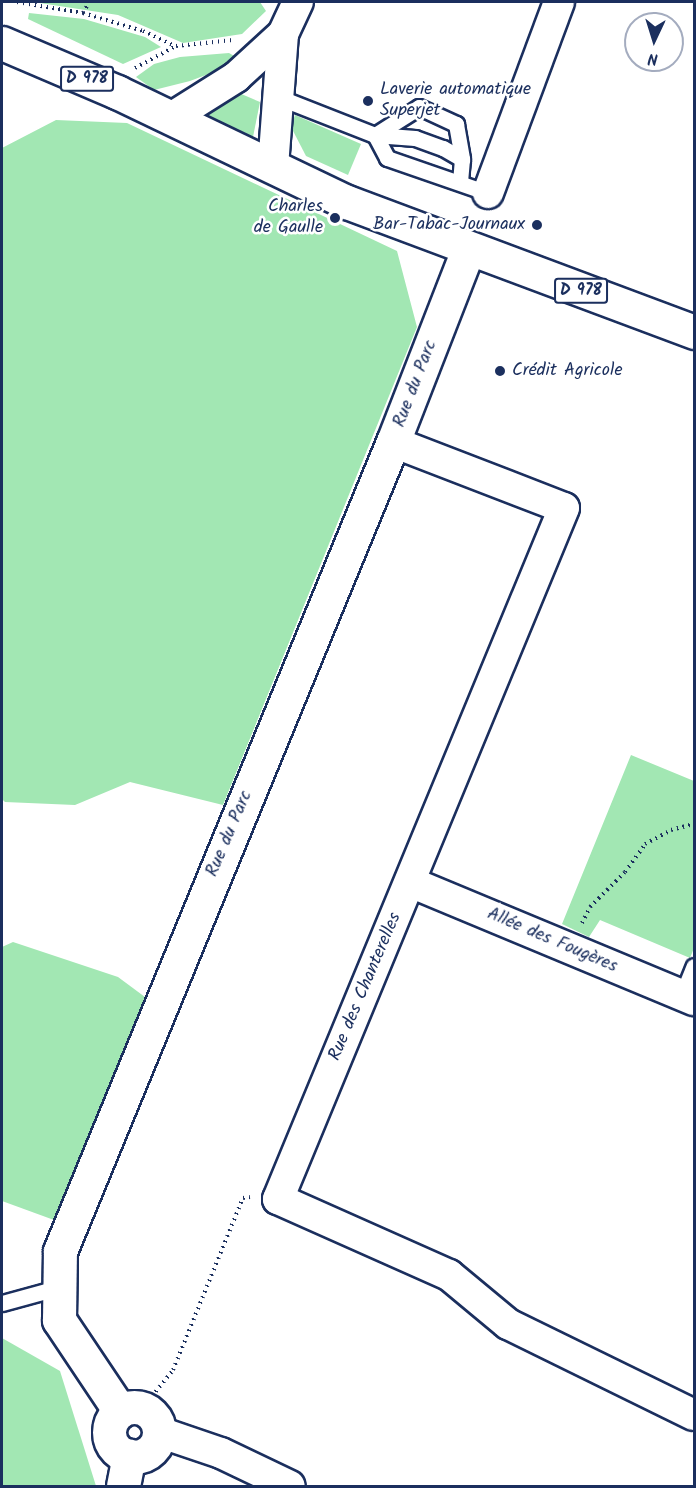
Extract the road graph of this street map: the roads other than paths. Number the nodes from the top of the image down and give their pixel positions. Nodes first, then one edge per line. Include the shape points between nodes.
1 (276, 2) edge
2 (298, 2) edge
3 (559, 2) edge
4 (283, 34) junction
5 (2, 43) edge
6 (236, 77) junction
7 (278, 98) junction
8 (171, 118) junction
9 (375, 135) junction
10 (462, 159) junction
11 (273, 167) junction
12 (460, 181) junction
13 (488, 193) joint
14 (468, 250) junction
15 (694, 332) edge
16 (393, 442) junction
17 (410, 882) junction
18 (694, 966) edge
19 (688, 998) edge
20 (57, 1288) junction
21 (2, 1303) edge
22 (694, 1415) edge
23 (141, 1417) junction
24 (126, 1471) edge
25 (290, 1486) edge

1 - 4 lane via 283,10
2 - 4 street
3 - 13 street
4 - 6 street
4 - 7 street
5 - 8 street, D 978
6 - 7 street
6 - 8 street
7 - 9 lane
7 - 11 street
8 - 11 street, D 978
9 - 10 lane via 416,138
9 - 10 lane via 419,107 456,124
9 - 12 lane via 387,158 447,181
10 - 12 lane
11 - 14 street, D 978 via 347,202
12 - 13 lane
14 - 15 street, D 978
14 - 16 street, Rue du Parc
16 - 17 street, Rue des Chanterelles via 564,508
16 - 20 street, Rue du Parc via 73,1213 60,1251
17 - 19 street, Allée des Fougères
17 - 22 street, Rue des Chanterelles via 278,1199 449,1275 508,1324
18 - 19 lane
20 - 21 lane
20 - 23 street, Rue du Parc via 59,1320
23 - 24 street via 146,1454
23 - 24 street via 112,1421 110,1436
23 - 25 street

